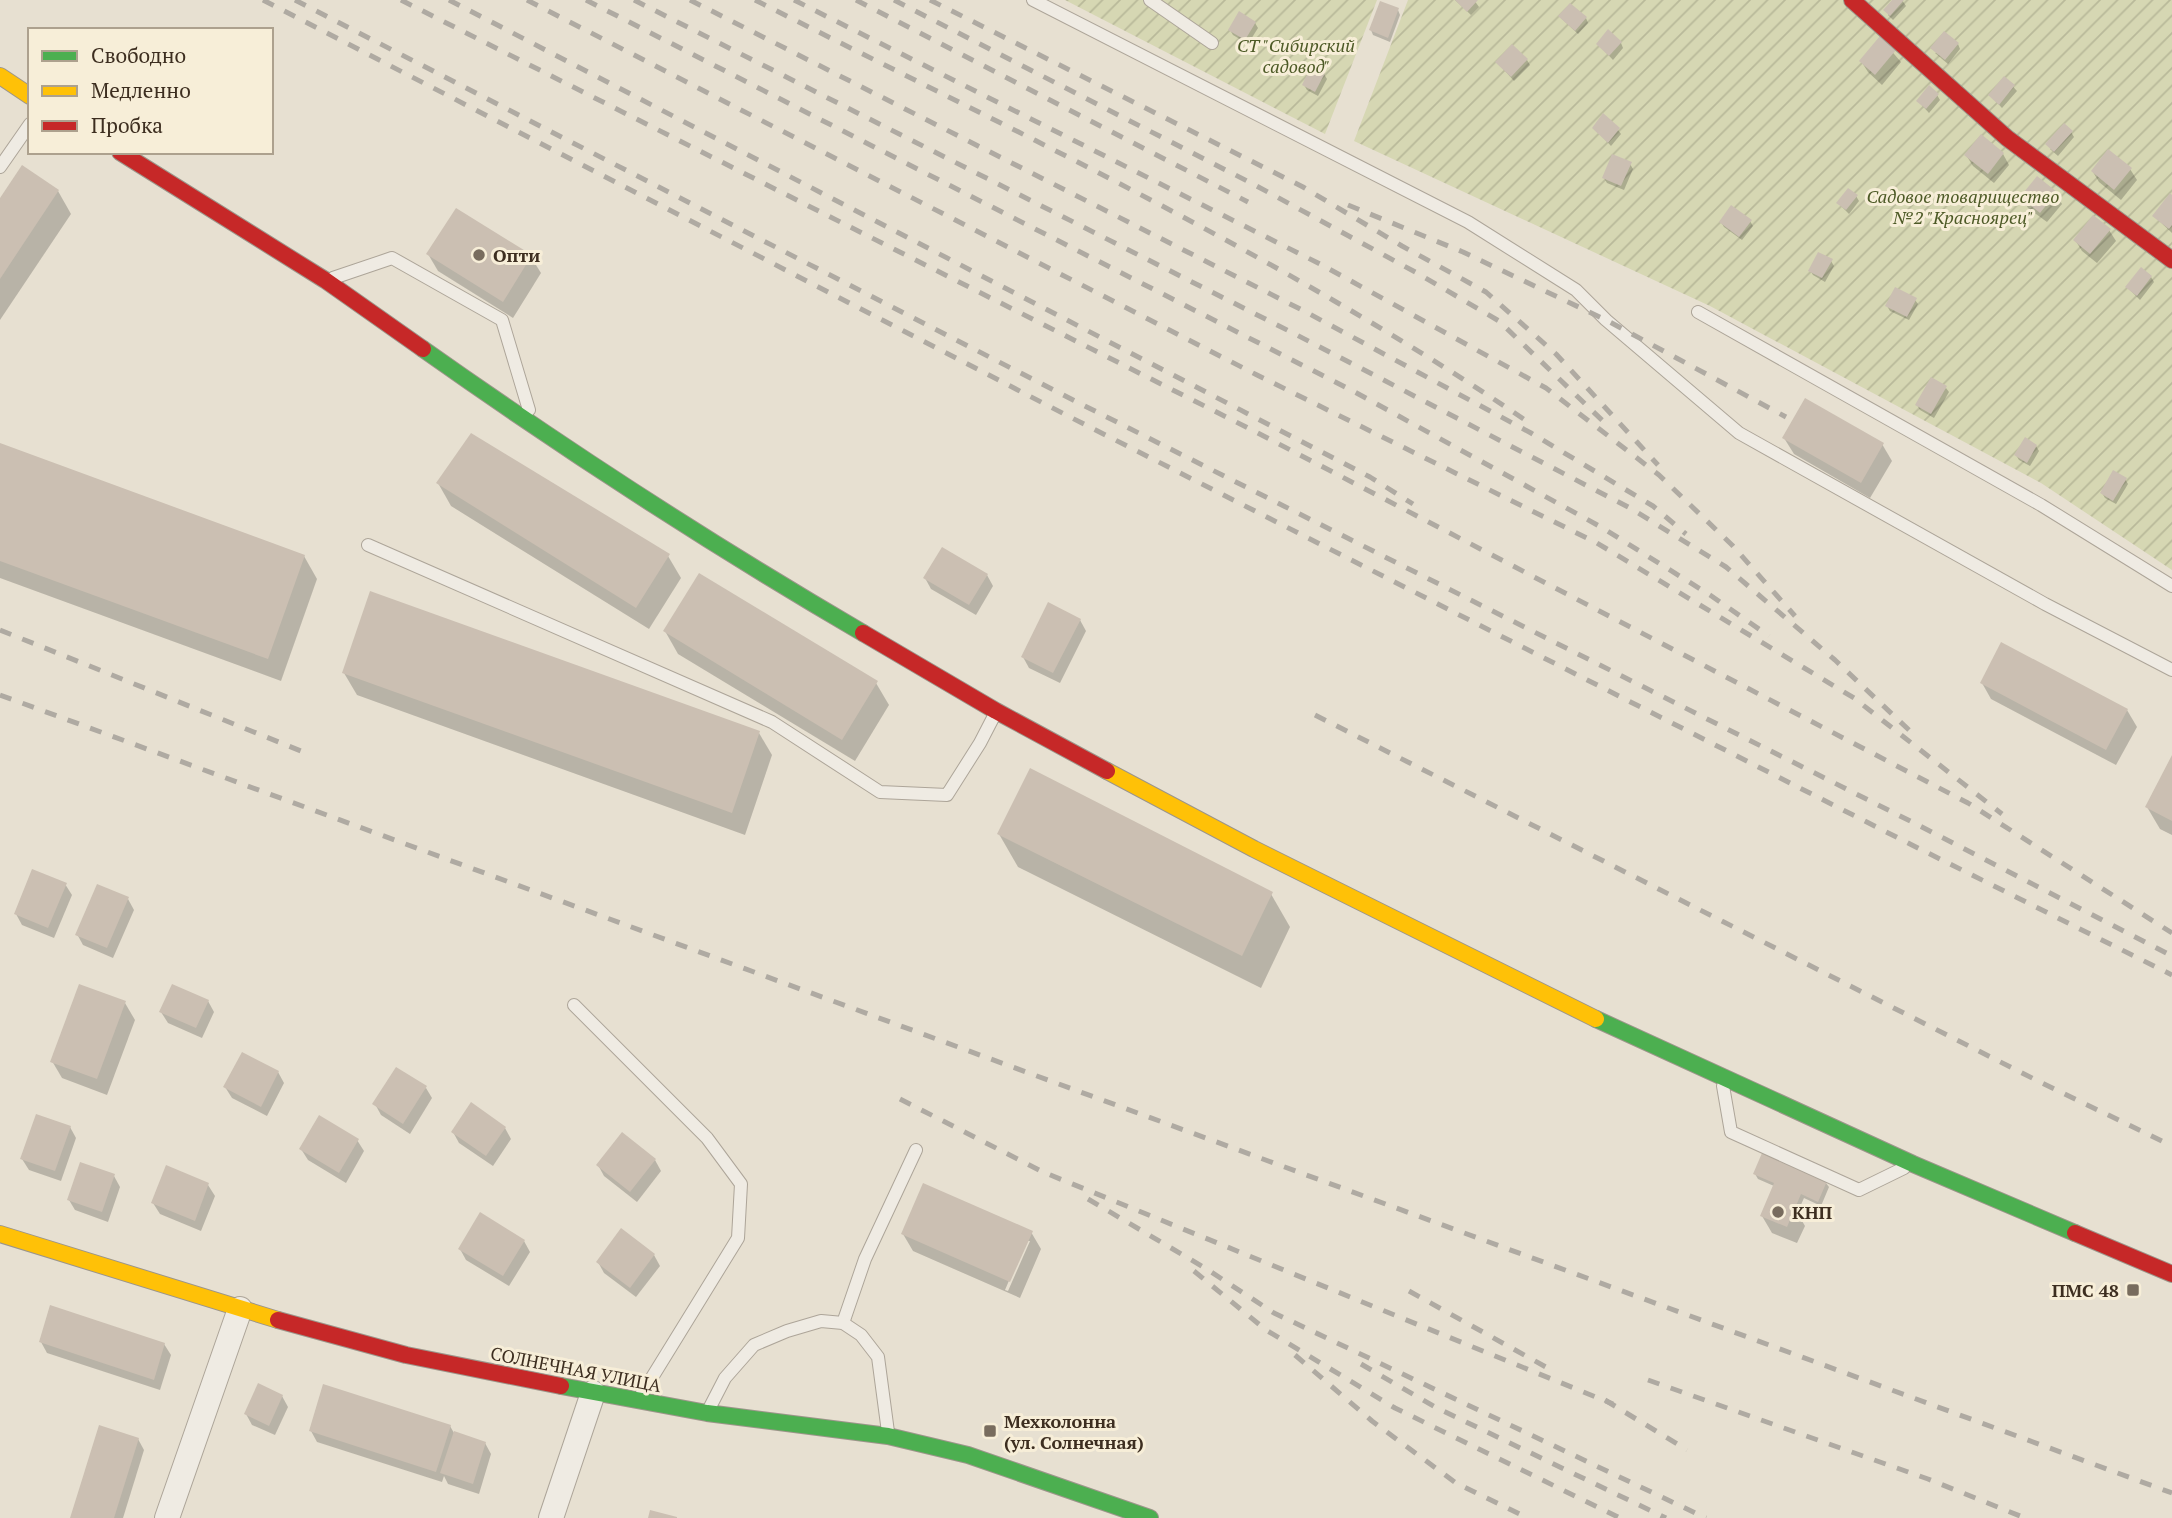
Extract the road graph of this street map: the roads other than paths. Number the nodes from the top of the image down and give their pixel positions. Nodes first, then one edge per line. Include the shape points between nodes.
1 (1032, 0) edge
2 (1150, 0) edge
3 (1852, 0) edge
4 (1212, 43) dead end
5 (0, 76) edge
6 (28, 95) edge
7 (28, 127) edge
8 (123, 154) edge
9 (0, 167) edge
10 (2172, 260) edge
11 (325, 280) junction
12 (1698, 312) dead end
13 (534, 427) junction
14 (368, 545) dead end
15 (2172, 586) edge
16 (2172, 670) edge
17 (996, 711) junction
18 (574, 1006) dead end
19 (1722, 1078) junction
20 (916, 1150) dead end
21 (1913, 1164) junction
22 (0, 1234) edge
23 (2172, 1274) edge
24 (240, 1309) junction
25 (842, 1324) junction
26 (593, 1394) junction
27 (638, 1400) junction
28 (707, 1413) junction
29 (888, 1436) junction
30 (167, 1518) edge
31 (551, 1518) edge
32 (1150, 1518) edge

1 - 16 lane via 1468,222 1576,290 1739,432
2 - 4 lane
3 - 10 main road via 2007,138
5 - 6 main road
7 - 9 lane
8 - 11 main road
11 - 13 main road
11 - 13 lane via 392,258 502,320
12 - 15 lane via 2041,505
13 - 17 main road via 747,565
14 - 17 lane via 772,722 880,792 947,795
17 - 19 main road via 1254,849
18 - 27 lane via 707,1138 741,1184 738,1238
19 - 21 main road
19 - 21 lane via 1731,1132 1859,1190
20 - 25 lane via 865,1259
21 - 23 main road
22 - 24 main road, СОЛНЕЧНАЯ УЛИЦА
24 - 26 main road, СОЛНЕЧНАЯ УЛИЦА via 406,1355
24 - 30 street
25 - 28 lane via 821,1321 754,1345 725,1378
25 - 29 lane via 861,1335 878,1357
26 - 27 main road, СОЛНЕЧНАЯ УЛИЦА
26 - 31 street
27 - 28 main road, СОЛНЕЧНАЯ УЛИЦА
28 - 29 main road, СОЛНЕЧНАЯ УЛИЦА
29 - 32 main road, СОЛНЕЧНАЯ УЛИЦА via 968,1455

